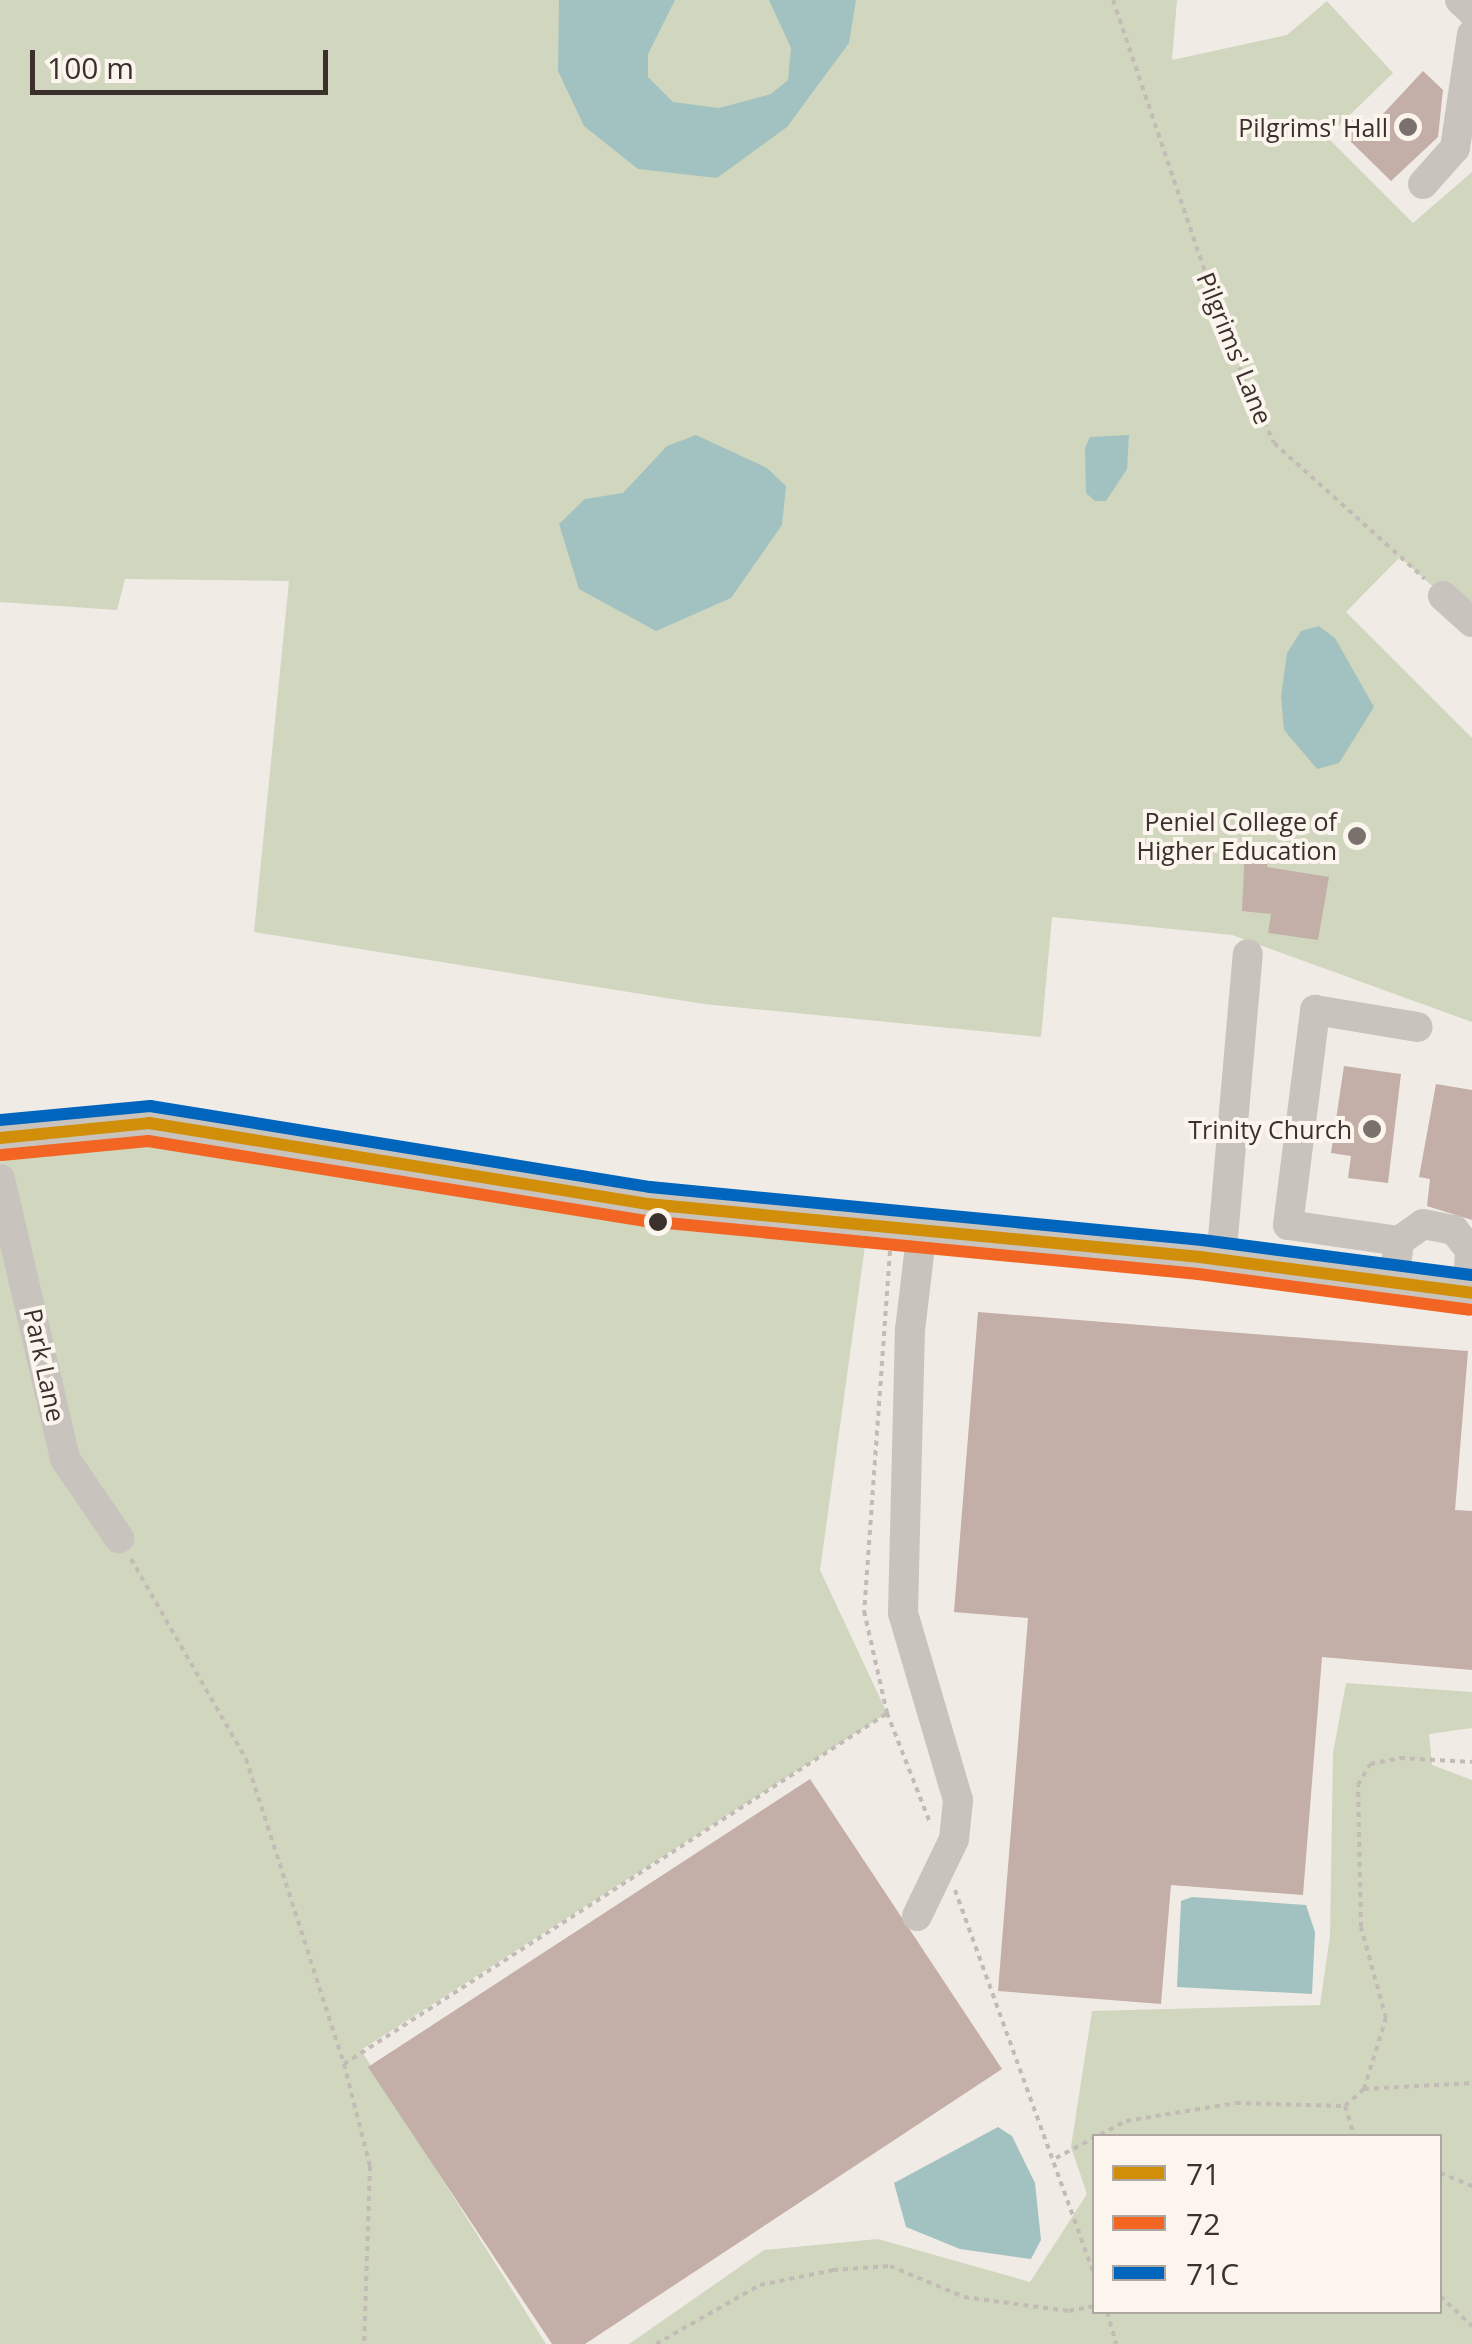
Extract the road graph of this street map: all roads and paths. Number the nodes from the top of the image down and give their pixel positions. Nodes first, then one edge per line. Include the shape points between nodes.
1 (1113, 0) edge
2 (1460, 0) edge
3 (1472, 11) edge
4 (1472, 34) edge
5 (1424, 184) dead end
6 (1443, 596) joint
7 (1472, 622) edge
8 (1248, 954) dead end
9 (1418, 1027) dead end
10 (0, 1138) edge
11 (0, 1179) edge
12 (922, 1230) junction
13 (1399, 1241) junction
14 (1220, 1260) junction
15 (1394, 1283) junction
16 (1470, 1293) edge
17 (119, 1538) joint
18 (887, 1713) dead end
19 (1472, 1762) edge
20 (917, 1916) dead end
21 (344, 2064) junction
22 (1472, 2083) edge
23 (1364, 2089) junction
24 (1346, 2106) junction
25 (1353, 2134) edge
26 (1056, 2158) dead end
27 (1442, 2174) edge
28 (1472, 2186) edge
29 (1442, 2298) edge
30 (1092, 2306) edge
31 (1108, 2314) edge
32 (1472, 2326) edge
33 (364, 2344) edge
34 (656, 2344) edge
35 (1116, 2344) edge

1 - 6 path, Pilgrims' Lane via 1231,349 1274,443
2 - 3 street
4 - 5 street via 1455,148
6 - 7 street
8 - 14 street
9 - 13 street via 1315,1010 1288,1226
10 - 12 street via 148,1124 648,1204
11 - 17 street, Park Lane via 65,1460
12 - 14 street
12 - 20 street via 910,1330 902,1613 958,1800 954,1838
13 - 15 street
13 - 16 street via 1423,1224 1454,1230 1470,1250
14 - 15 street
15 - 16 street
17 - 21 path via 246,1758
18 - 21 path
19 - 23 path via 1370,1764 1358,1785 1360,1927 1386,2018
21 - 33 path via 370,2166
22 - 23 path
23 - 24 path
24 - 25 path
24 - 26 path via 1185,2108 1092,2133
27 - 28 path
29 - 32 path
30 - 34 path via 1070,2311 964,2297 890,2266 833,2270 760,2284
31 - 35 path

